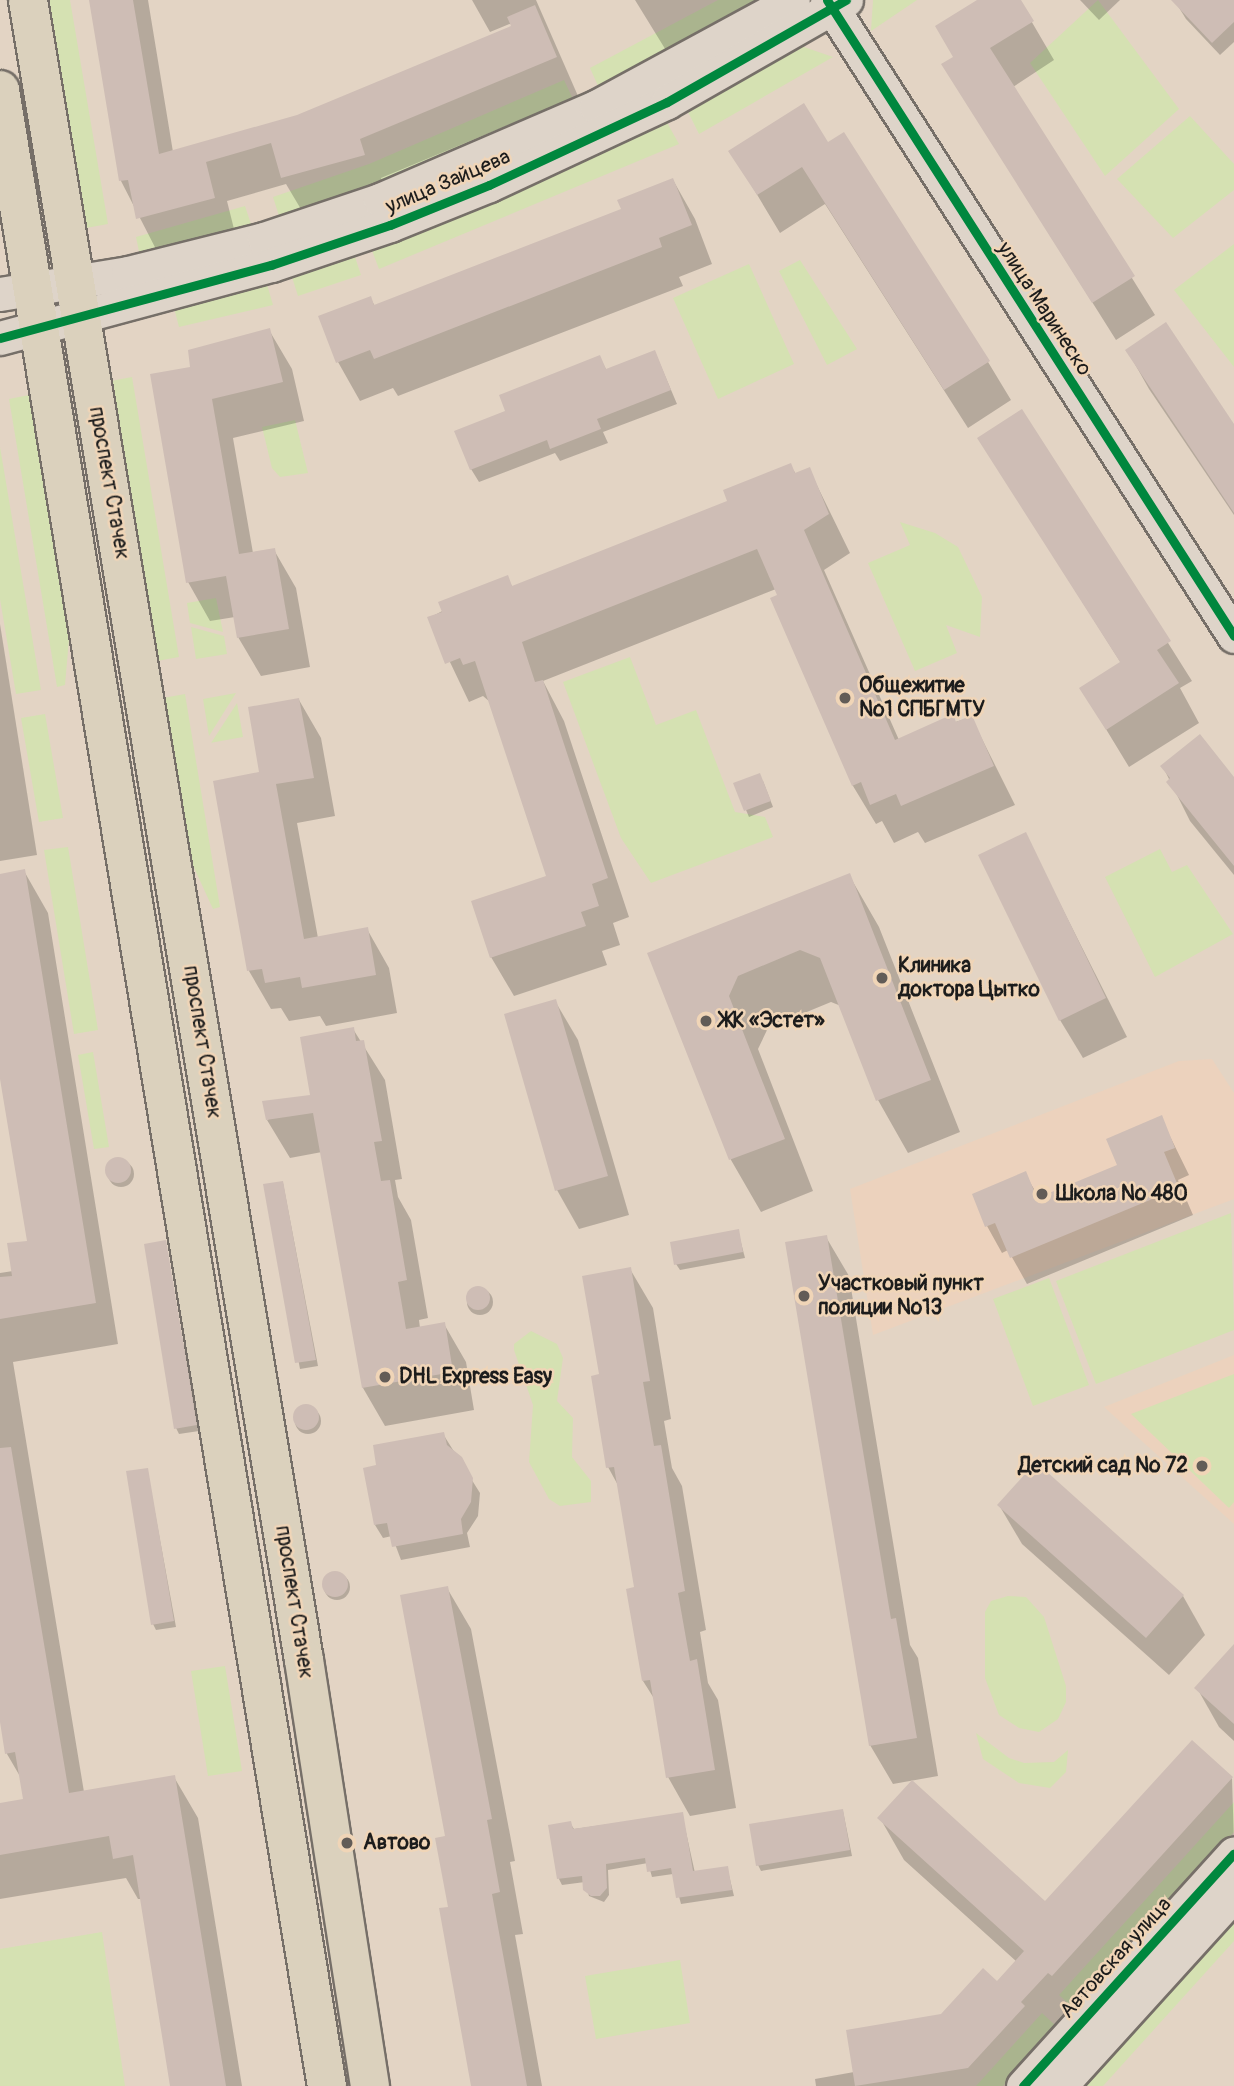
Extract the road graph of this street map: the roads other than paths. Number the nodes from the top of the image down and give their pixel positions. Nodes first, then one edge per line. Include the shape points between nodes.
1 (28, 0) edge
2 (793, 0) edge
3 (835, 3) edge
4 (0, 90) edge
5 (15, 291) edge
6 (77, 299) junction
7 (37, 331) junction
8 (0, 338) edge
9 (1234, 636) edge
10 (1234, 1853) edge
11 (1234, 1894) edge
12 (327, 2086) edge
13 (370, 2086) edge
14 (1023, 2086) edge
15 (1060, 2086) edge

1 - 6 main road, проспект Стачек
2 - 6 street, улица Зайцева via 596,107 380,200 264,239 128,273
3 - 6 street, улица Зайцева via 667,102 489,185 390,225 285,260
3 - 9 street, улица Маринеско
4 - 5 main road
5 - 6 street, улица Зайцева
5 - 7 main road
6 - 7 street, улица Зайцева
6 - 13 main road, проспект Стачек via 304,1660
7 - 8 street, улица Зайцева
7 - 12 main road
10 - 14 street, Автовская улица
11 - 15 street

